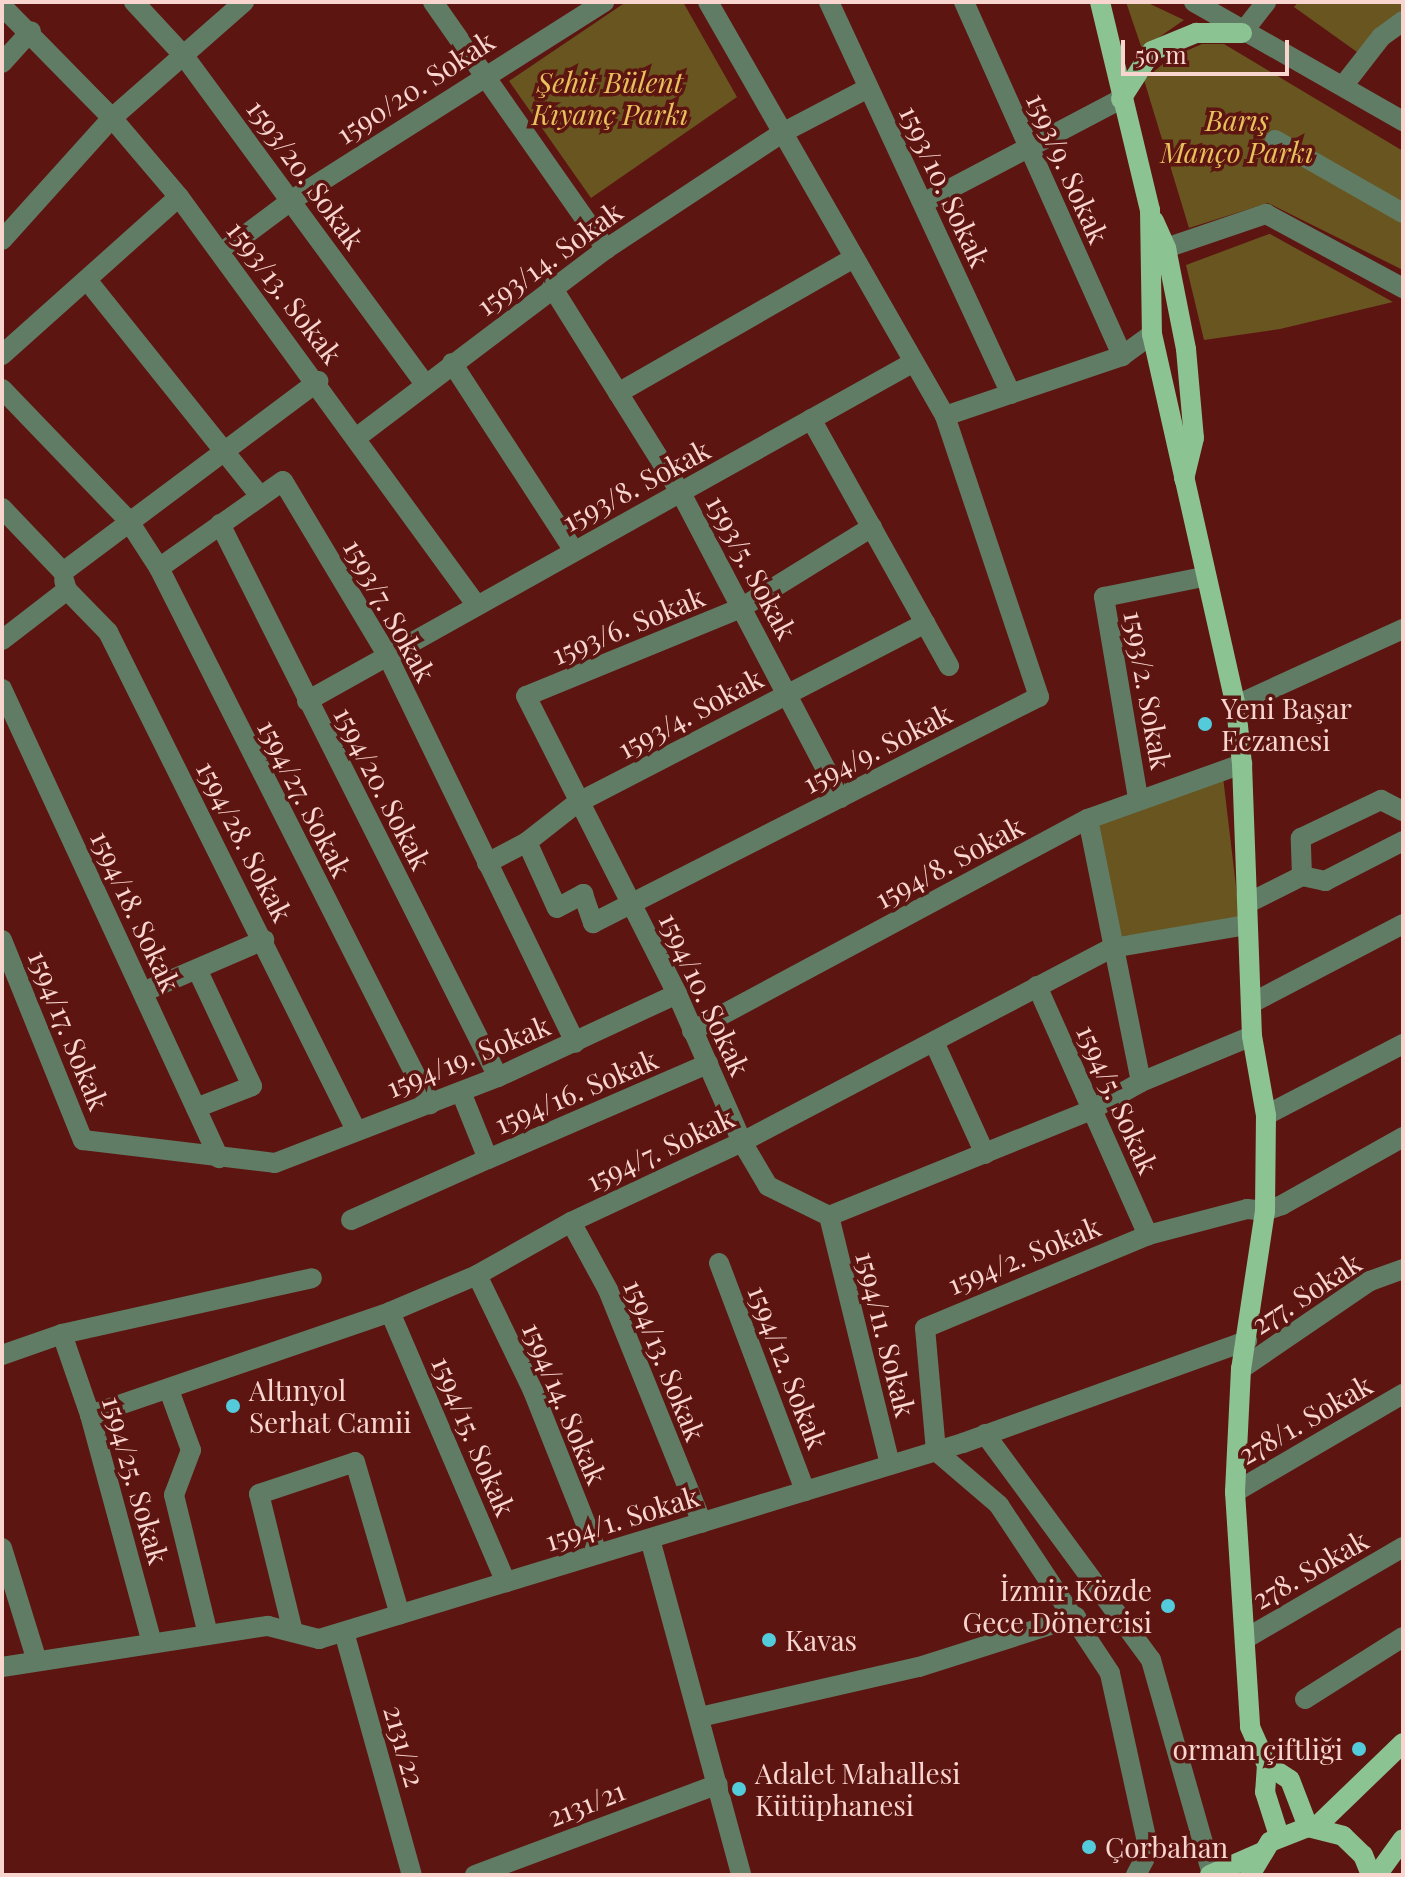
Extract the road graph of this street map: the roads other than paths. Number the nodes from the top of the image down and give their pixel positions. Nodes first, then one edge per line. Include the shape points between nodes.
1 (134, 2) edge
2 (244, 2) edge
3 (433, 2) edge
4 (708, 2) edge
5 (829, 2) edge
6 (964, 2) edge
7 (1100, 2) edge
8 (1194, 2) edge
9 (1266, 2) edge
10 (2, 6) edge
11 (590, 6) edge
12 (1403, 21) edge
13 (31, 31) junction
14 (1242, 33) junction
15 (184, 56) junction
16 (2, 63) edge
17 (484, 75) junction
18 (1343, 86) junction
19 (868, 88) junction
20 (1121, 99) junction
21 (112, 118) junction
22 (1403, 121) edge
23 (782, 133) junction
24 (1275, 140) dead end
25 (1027, 147) junction
26 (179, 197) junction
27 (292, 200) junction
28 (923, 203) junction
29 (1150, 210) junction
30 (1403, 213) edge
31 (2, 240) edge
32 (1166, 248) junction
33 (606, 249) junction
34 (221, 253) junction
35 (852, 259) junction
36 (87, 280) junction
37 (552, 287) junction
38 (1403, 288) edge
39 (1152, 334) junction
40 (2, 355) edge
41 (1122, 356) junction
42 (452, 363) junction
43 (912, 363) junction
44 (318, 381) junction
45 (425, 384) junction
46 (2, 389) edge
47 (618, 393) junction
48 (1011, 394) junction
49 (945, 416) junction
50 (811, 419) junction
51 (356, 438) junction
52 (224, 450) junction
53 (1183, 487) junction
54 (682, 495) junction
55 (260, 496) junction
56 (2, 508) edge
57 (128, 520) junction
58 (220, 524) junction
59 (872, 527) junction
60 (574, 551) junction
61 (159, 568) junction
62 (1203, 577) junction
63 (65, 581) junction
64 (475, 603) junction
65 (741, 608) junction
66 (925, 623) junction
67 (1401, 635) edge
68 (2, 640) edge
69 (387, 655) junction
70 (949, 666) dead end
71 (2, 689) edge
72 (787, 694) junction
73 (526, 696) joint
74 (307, 701) junction
75 (1234, 706) junction
76 (1242, 764) junction
77 (841, 798) junction
78 (1138, 798) junction
79 (577, 803) junction
80 (1403, 811) edge
81 (1088, 819) junction
82 (1403, 841) edge
83 (527, 842) junction
84 (487, 863) junction
85 (1302, 876) junction
86 (1250, 902) junction
87 (632, 903) junction
88 (1403, 924) edge
89 (1247, 925) junction
90 (2, 940) edge
91 (264, 940) junction
92 (1112, 948) junction
93 (197, 969) junction
94 (1037, 986) junction
95 (143, 992) junction
96 (677, 994) junction
97 (1252, 1003) junction
98 (692, 1031) junction
99 (1252, 1036) junction
100 (934, 1042) junction
101 (575, 1043) junction
102 (1403, 1044) edge
103 (708, 1064) junction
104 (498, 1077) junction
105 (1141, 1082) junction
106 (461, 1092) junction
107 (430, 1104) junction
108 (196, 1108) junction
109 (1091, 1110) junction
110 (1266, 1115) junction
111 (356, 1130) junction
112 (1403, 1137) edge
113 (742, 1142) junction
114 (985, 1154) junction
115 (219, 1158) junction
116 (488, 1159) junction
117 (275, 1163) joint
118 (1265, 1211) junction
119 (829, 1216) junction
120 (351, 1220) dead end
121 (571, 1222) junction
122 (1148, 1235) junction
123 (719, 1263) dead end
124 (1403, 1269) edge
125 (477, 1275) junction
126 (312, 1278) dead end
127 (390, 1312) junction
128 (62, 1334) junction
129 (1247, 1341) junction
130 (2, 1355) edge
131 (1241, 1369) junction
132 (169, 1390) junction
133 (1403, 1394) edge
134 (90, 1415) junction
135 (985, 1434) junction
136 (936, 1451) junction
137 (890, 1465) junction
138 (805, 1491) junction
139 (1235, 1492) junction
140 (702, 1523) junction
141 (650, 1539) junction
142 (1403, 1547) edge
143 (2, 1548) edge
144 (598, 1554) junction
145 (506, 1582) junction
146 (400, 1615) junction
147 (1076, 1617) junction
148 (293, 1632) junction
149 (344, 1632) junction
150 (208, 1635) junction
151 (1403, 1637) edge
152 (1245, 1639) junction
153 (152, 1643) junction
154 (37, 1661) junction
155 (2, 1667) edge
156 (1305, 1699) dead end
157 (700, 1717) junction
158 (1403, 1743) edge
159 (1267, 1765) junction
160 (718, 1784) junction
161 (1312, 1827) junction
162 (1279, 1836) junction
163 (1403, 1839) edge
164 (1260, 1853) junction
165 (1211, 1874) edge
166 (412, 1875) edge
167 (475, 1875) edge
168 (741, 1875) edge
169 (1136, 1875) edge
170 (1250, 1875) edge
171 (1374, 1875) edge

1 - 15 street, 1593/20. Sokak
2 - 15 street
3 - 17 street
4 - 23 street
5 - 19 street, 1593/10. Sokak
6 - 25 street, 1593/9. Sokak
7 - 20 main road
8 - 14 street
9 - 14 street
10 - 13 street, 1593/13. Sokak
11 - 17 street, 1590/20. Sokak
12 - 18 street via 1381,37
13 - 16 street
13 - 21 street, 1593/13. Sokak
14 - 18 street
14 - 20 main road via 1196,33 1152,51
15 - 21 street
15 - 27 street, 1593/20. Sokak
17 - 27 street, 1590/20. Sokak
17 - 33 street
18 - 22 street
19 - 23 street, 1593/14. Sokak
19 - 28 street, 1593/10. Sokak
20 - 25 street
20 - 29 main road
21 - 26 street, 1593/13. Sokak
21 - 31 street
23 - 33 street, 1593/14. Sokak
23 - 35 street
24 - 30 street
25 - 28 street
25 - 41 street, 1593/9. Sokak
26 - 34 street, 1593/13. Sokak
26 - 36 street
27 - 34 street, 1590/20. Sokak
27 - 45 street, 1593/20. Sokak
28 - 48 street, 1593/10. Sokak
29 - 32 main road
29 - 39 main road
32 - 38 street via 1266,214
32 - 53 main road via 1186,349 1194,438
33 - 37 street, 1593/14. Sokak
34 - 44 street, 1593/13. Sokak
35 - 43 street
35 - 47 street
36 - 40 street
36 - 52 street
37 - 42 street, 1593/14. Sokak
37 - 47 street, 1593/5. Sokak
39 - 41 street
39 - 53 main road
41 - 48 street
42 - 45 street, 1593/14. Sokak
42 - 60 street
43 - 49 street
43 - 50 street, 1593/8. Sokak
44 - 51 street, 1593/13. Sokak
44 - 52 street
45 - 51 street, 1593/14. Sokak
46 - 57 street
47 - 54 street, 1593/5. Sokak
48 - 49 street
49 - 77 street, 1594/9. Sokak via 1039,697
50 - 54 street, 1593/8. Sokak
50 - 59 street
51 - 64 street, 1593/13. Sokak
52 - 55 street
52 - 57 street
53 - 62 main road
54 - 60 street, 1593/8. Sokak
54 - 65 street, 1593/5. Sokak
55 - 58 street
55 - 69 street, 1593/7. Sokak via 283,481
56 - 63 street, 1594/28. Sokak
57 - 61 street, 1594/27. Sokak
57 - 63 street
58 - 61 street
58 - 74 street, 1594/20. Sokak
59 - 65 street, 1593/6. Sokak
59 - 66 street
60 - 64 street, 1593/8. Sokak
61 - 107 street, 1594/27. Sokak
62 - 75 main road
62 - 78 street, 1593/2. Sokak via 1104,597
63 - 68 street
63 - 91 street, 1594/28. Sokak via 108,632
64 - 69 street, 1593/8. Sokak
65 - 72 street, 1593/5. Sokak
65 - 73 street, 1593/6. Sokak
66 - 70 street
66 - 72 street, 1593/4. Sokak
67 - 75 street
69 - 74 street, 1593/8. Sokak
69 - 84 street, 1593/7. Sokak
71 - 95 street, 1594/18. Sokak
72 - 77 street, 1593/5. Sokak
72 - 79 street, 1593/4. Sokak
73 - 79 street, 1594/10. Sokak
74 - 104 street, 1594/20. Sokak
75 - 76 main road
76 - 78 street, 1594/8. Sokak
76 - 86 main road
77 - 87 street, 1594/9. Sokak
78 - 81 street, 1594/8. Sokak
79 - 83 street, 1593/4. Sokak
79 - 87 street, 1594/10. Sokak
80 - 85 street via 1381,800 1301,838
81 - 92 street
81 - 98 street, 1594/8. Sokak
82 - 85 street via 1325,881
83 - 84 street, 1593/4. Sokak
83 - 87 street, 1594/9. Sokak via 557,908 583,894 593,923
84 - 101 street, 1593/7. Sokak
85 - 86 street
86 - 89 main road
87 - 96 street, 1594/10. Sokak
88 - 97 street
89 - 92 street, 1594/7. Sokak
89 - 97 main road
90 - 115 street, 1594/17. Sokak via 83,1140
91 - 93 street
91 - 111 street, 1594/28. Sokak
92 - 94 street, 1594/7. Sokak
92 - 105 street
93 - 95 street
93 - 108 street via 252,1086
94 - 100 street, 1594/7. Sokak
94 - 109 street, 1594/5. Sokak
95 - 108 street, 1594/18. Sokak
96 - 98 street, 1594/10. Sokak
96 - 101 street, 1594/19. Sokak
97 - 99 main road
98 - 103 street, 1594/10. Sokak
99 - 105 street
99 - 110 main road
100 - 113 street, 1594/7. Sokak
100 - 114 street
101 - 104 street, 1594/19. Sokak
102 - 110 street
103 - 113 street, 1594/10. Sokak
103 - 116 street, 1594/16. Sokak
104 - 106 street, 1594/19. Sokak
105 - 109 street
106 - 107 street, 1594/19. Sokak
106 - 116 street, 1594/16. Sokak
107 - 111 street, 1594/19. Sokak
108 - 115 street, 1594/18. Sokak
109 - 114 street
109 - 122 street, 1594/5. Sokak
110 - 118 main road
111 - 117 street, 1594/19. Sokak
112 - 118 street
113 - 119 street, 1594/10. Sokak via 768,1186
113 - 121 street, 1594/7. Sokak
114 - 119 street
115 - 117 street, 1594/17. Sokak
116 - 120 street
118 - 122 street, 1594/2. Sokak via 1247,1209
118 - 129 main road
119 - 137 street, 1594/11. Sokak
121 - 125 street, 1594/7. Sokak
121 - 140 street, 1594/13. Sokak via 608,1290
122 - 136 street, 1594/2. Sokak via 925,1328
123 - 138 street, 1594/12. Sokak
124 - 131 street, 277. Sokak via 1370,1281
125 - 127 street, 1594/7. Sokak
125 - 144 street, 1594/14. Sokak via 533,1391
126 - 128 street
127 - 132 street, 1594/7. Sokak
127 - 145 street, 1594/15. Sokak
128 - 130 street
128 - 134 street, 1594/25. Sokak
129 - 131 main road
129 - 135 street, 1594/1. Sokak
131 - 139 main road
132 - 134 street, 1594/7. Sokak
132 - 150 street via 191,1450 174,1495
133 - 139 street, 278/1. Sokak
134 - 153 street, 1594/25. Sokak
135 - 136 street, 1594/1. Sokak
135 - 165 street via 1151,1660
136 - 137 street, 1594/1. Sokak
136 - 147 street via 999,1505
137 - 138 street, 1594/1. Sokak
138 - 140 street, 1594/1. Sokak
139 - 152 main road
140 - 141 street, 1594/1. Sokak
141 - 144 street, 1594/1. Sokak
141 - 157 street
142 - 152 street, 278. Sokak
143 - 154 street
144 - 145 street, 1594/1. Sokak
145 - 146 street, 1594/1. Sokak
146 - 148 street via 355,1462 259,1494
146 - 149 street, 1594/1. Sokak
147 - 157 street via 919,1667
147 - 169 street via 1110,1673 1149,1851
148 - 149 street, 1594/1. Sokak via 304,1640
148 - 150 street, 1594/1. Sokak via 268,1626
149 - 166 street, 2131/22
150 - 153 street, 1594/1. Sokak
151 - 156 street
152 - 159 main road via 1250,1727
153 - 154 street, 1594/1. Sokak
154 - 155 street, 1594/1. Sokak
157 - 160 street
158 - 161 main road
159 - 161 main road via 1290,1780
159 - 162 main road via 1265,1792
160 - 167 street, 2131/21
160 - 168 street
161 - 162 main road
161 - 171 main road via 1354,1845
162 - 164 main road
163 - 171 main road
164 - 165 main road
164 - 170 main road

